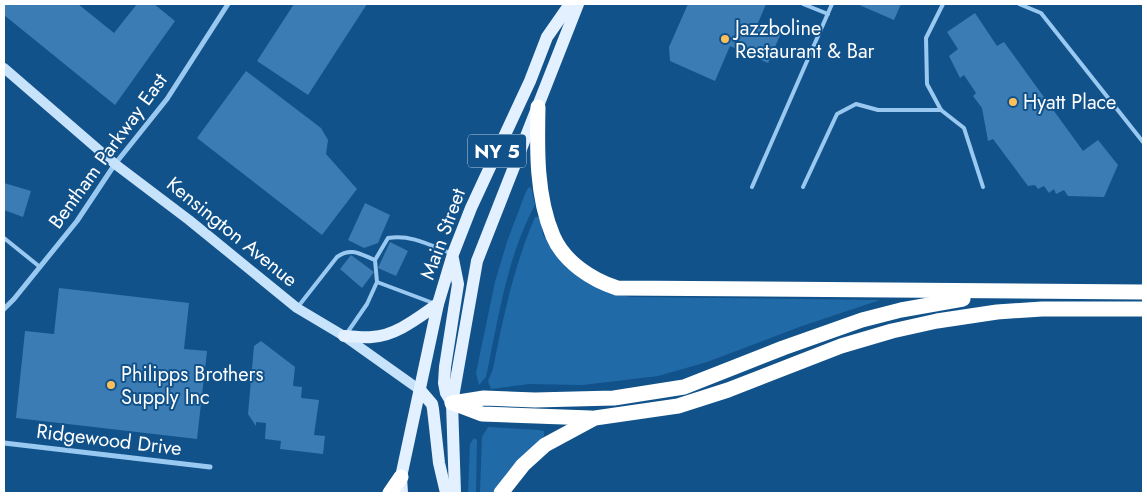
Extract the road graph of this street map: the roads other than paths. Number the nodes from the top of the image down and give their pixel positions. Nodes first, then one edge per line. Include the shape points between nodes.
1 (228, 4) edge
2 (570, 4) edge
3 (578, 4) edge
4 (803, 4) edge
5 (832, 4) edge
6 (943, 4) edge
7 (1019, 4) edge
8 (828, 14) junction
9 (4, 68) edge
10 (538, 106) junction
11 (941, 110) junction
12 (1143, 142) edge
13 (115, 164) junction
14 (752, 186) dead end
15 (803, 186) dead end
16 (983, 187) dead end
17 (4, 238) edge
18 (453, 254) junction
19 (375, 260) junction
20 (40, 267) junction
21 (377, 282) junction
22 (1019, 291) junction
23 (1143, 292) edge
24 (438, 304) junction
25 (297, 308) junction
26 (4, 309) edge
27 (1143, 309) edge
28 (344, 336) junction
29 (420, 390) junction
30 (452, 403) junction
31 (595, 418) junction
32 (4, 443) edge
33 (210, 468) dead end
34 (401, 477) junction
35 (390, 493) edge
36 (402, 493) edge
37 (446, 493) edge
38 (455, 493) edge
39 (501, 493) edge

1 - 13 street, Bentham Parkway East via 167,99
2 - 18 main road, Main Street / NY 5 via 547,37
3 - 10 main road, Main Street / NY 5
4 - 8 lane
5 - 8 lane
6 - 11 lane via 926,38 927,84
7 - 12 lane via 1041,13
8 - 14 lane
9 - 13 street, Kensington Avenue
10 - 22 highway via 540,180 554,237 567,256 602,283 628,290
10 - 30 main road, Main Street / NY 5 via 477,261
11 - 15 lane via 878,110 856,104 837,114
11 - 16 lane via 964,128
13 - 20 street, Bentham Parkway East via 77,221
13 - 25 street, Kensington Avenue
17 - 20 lane
18 - 19 lane via 412,238 396,237 388,238
18 - 24 main road, Main Street / NY 5
18 - 30 main road via 458,284 444,384
19 - 21 lane
19 - 25 lane via 345,251 336,257
20 - 26 street, Bentham Parkway East
21 - 24 lane
21 - 28 lane via 367,304
22 - 23 highway
22 - 30 highway via 946,301 862,320 684,388 614,398 484,398
24 - 28 main road via 411,323 390,332 373,337
24 - 29 main road, Main Street / NY 5
25 - 28 street, Kensington Avenue
27 - 31 highway via 1042,309 937,321 841,346 678,406
28 - 29 street, Kensington Avenue
29 - 30 main road, Kensington Avenue
29 - 34 main road, Main Street / NY 5
29 - 37 main road via 432,404
30 - 31 highway via 482,414
30 - 38 main road, Main Street / NY 5
31 - 39 highway via 545,445 523,465
32 - 33 street, Ridgewood Drive
34 - 35 highway
34 - 36 main road, Main Street / NY 5

